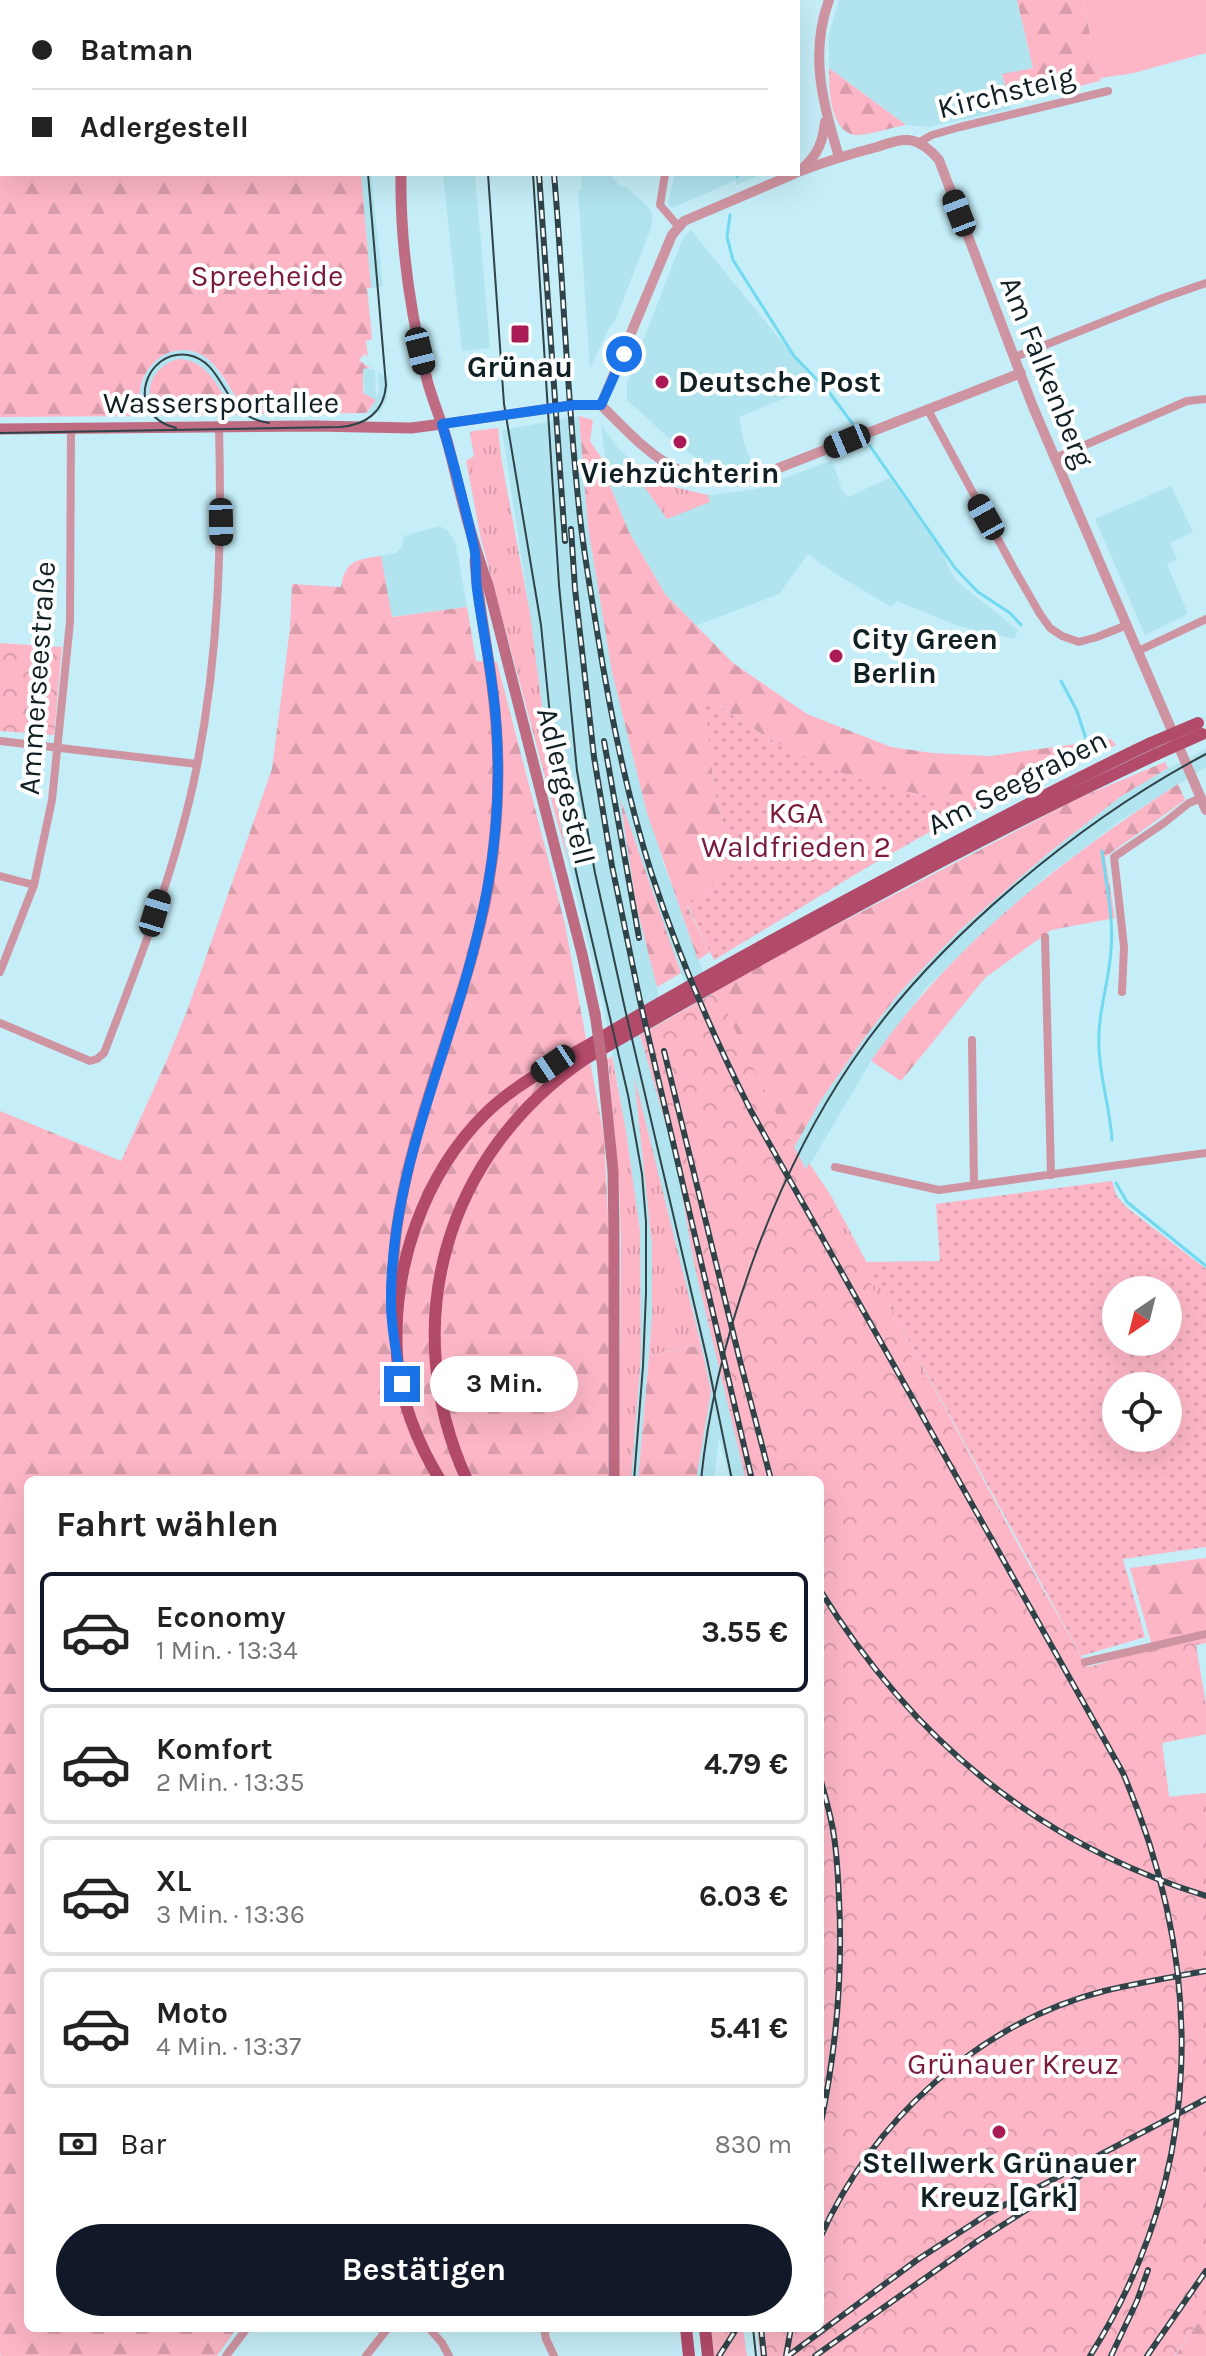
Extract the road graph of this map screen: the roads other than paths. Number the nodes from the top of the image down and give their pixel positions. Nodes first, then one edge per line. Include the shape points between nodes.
1 (829, 0) edge
2 (1108, 91) dead end
3 (826, 114) junction
4 (918, 143) junction
5 (839, 157) junction
6 (800, 170) edge
7 (800, 172) edge
8 (401, 176) edge
9 (665, 176) edge
10 (790, 176) edge
11 (678, 226) junction
12 (1206, 283) edge
13 (1015, 357) junction
14 (1021, 373) junction
15 (1206, 399) edge
16 (601, 405) junction
17 (928, 410) junction
18 (442, 424) junction
19 (219, 426) junction
20 (71, 428) junction
21 (0, 429) edge
22 (1055, 458) junction
23 (474, 548) junction
24 (1206, 619) edge
25 (1127, 625) junction
26 (1138, 651) junction
27 (1203, 727) edge
28 (0, 741) edge
29 (58, 747) junction
30 (197, 764) junction
31 (1201, 798) junction
32 (1206, 810) edge
33 (0, 876) edge
34 (34, 885) junction
35 (857, 900) junction
36 (1045, 937) dead end
37 (0, 972) edge
38 (1122, 992) dead end
39 (0, 1023) edge
40 (972, 1040) dead end
41 (1206, 1153) edge
42 (835, 1167) dead end
43 (1051, 1175) junction
44 (974, 1185) junction
45 (397, 1356) junction
46 (438, 1476) edge
47 (465, 1476) edge
48 (614, 1476) edge
49 (1206, 1634) edge
50 (1085, 1662) dead end
51 (244, 2332) edge
52 (385, 2332) edge
53 (432, 2332) edge
54 (545, 2332) edge
55 (686, 2332) edge
56 (705, 2332) edge
57 (226, 2356) edge
58 (366, 2356) edge
59 (449, 2356) edge
60 (554, 2356) edge
61 (689, 2356) edge
62 (708, 2356) edge

1 - 3 street via 819,33
2 - 4 street, Kirchsteig via 946,131
3 - 5 street
3 - 6 street via 817,153
4 - 5 street via 898,141
4 - 13 street, Am Falkenberg via 939,160
5 - 7 street
8 - 18 main road, Adlergestell via 410,303
9 - 11 street via 660,205
10 - 11 street
11 - 16 street
12 - 13 street
13 - 14 street, Am Falkenberg
14 - 17 street
14 - 22 street, Am Falkenberg
15 - 22 street via 1187,401
16 - 17 street via 673,469 738,481
16 - 18 street
17 - 25 street via 1050,628 1079,642
18 - 19 main road, Wassersportallee
18 - 23 main road, Adlergestell
19 - 20 main road, Wassersportallee
19 - 30 street via 219,578
20 - 21 main road, Wassersportallee
20 - 29 street, Ammerseestraße via 70,622
22 - 25 street, Am Falkenberg
23 - 45 main road, Adlergestell via 496,720 494,848 473,951 404,1186 391,1303
23 - 48 main road, Adlergestell, bridge via 488,585 595,1014 613,1171
24 - 26 street
25 - 26 street, Am Falkenberg
26 - 31 street, Am Falkenberg
27 - 35 main road, Am Seegraben, bridge
28 - 29 street
29 - 30 street
29 - 34 street, Ammerseestraße
30 - 39 street via 140,961 104,1053 90,1061
31 - 32 street, Am Falkenberg
31 - 38 street via 1114,857 1124,947
33 - 34 street
34 - 37 street, Ammerseestraße
35 - 45 main road, Adlergestell via 735,960 553,1064 486,1113 436,1178 419,1215 400,1287
35 - 47 main road via 563,1074 508,1127 493,1149 452,1228 435,1306 441,1404
36 - 43 street
40 - 44 street
41 - 43 street
42 - 44 street via 939,1190
43 - 44 street
45 - 46 main road, Adlergestell via 415,1428
49 - 50 street
51 - 57 street
52 - 58 street
53 - 59 street
54 - 60 street
55 - 61 main road
56 - 62 main road

